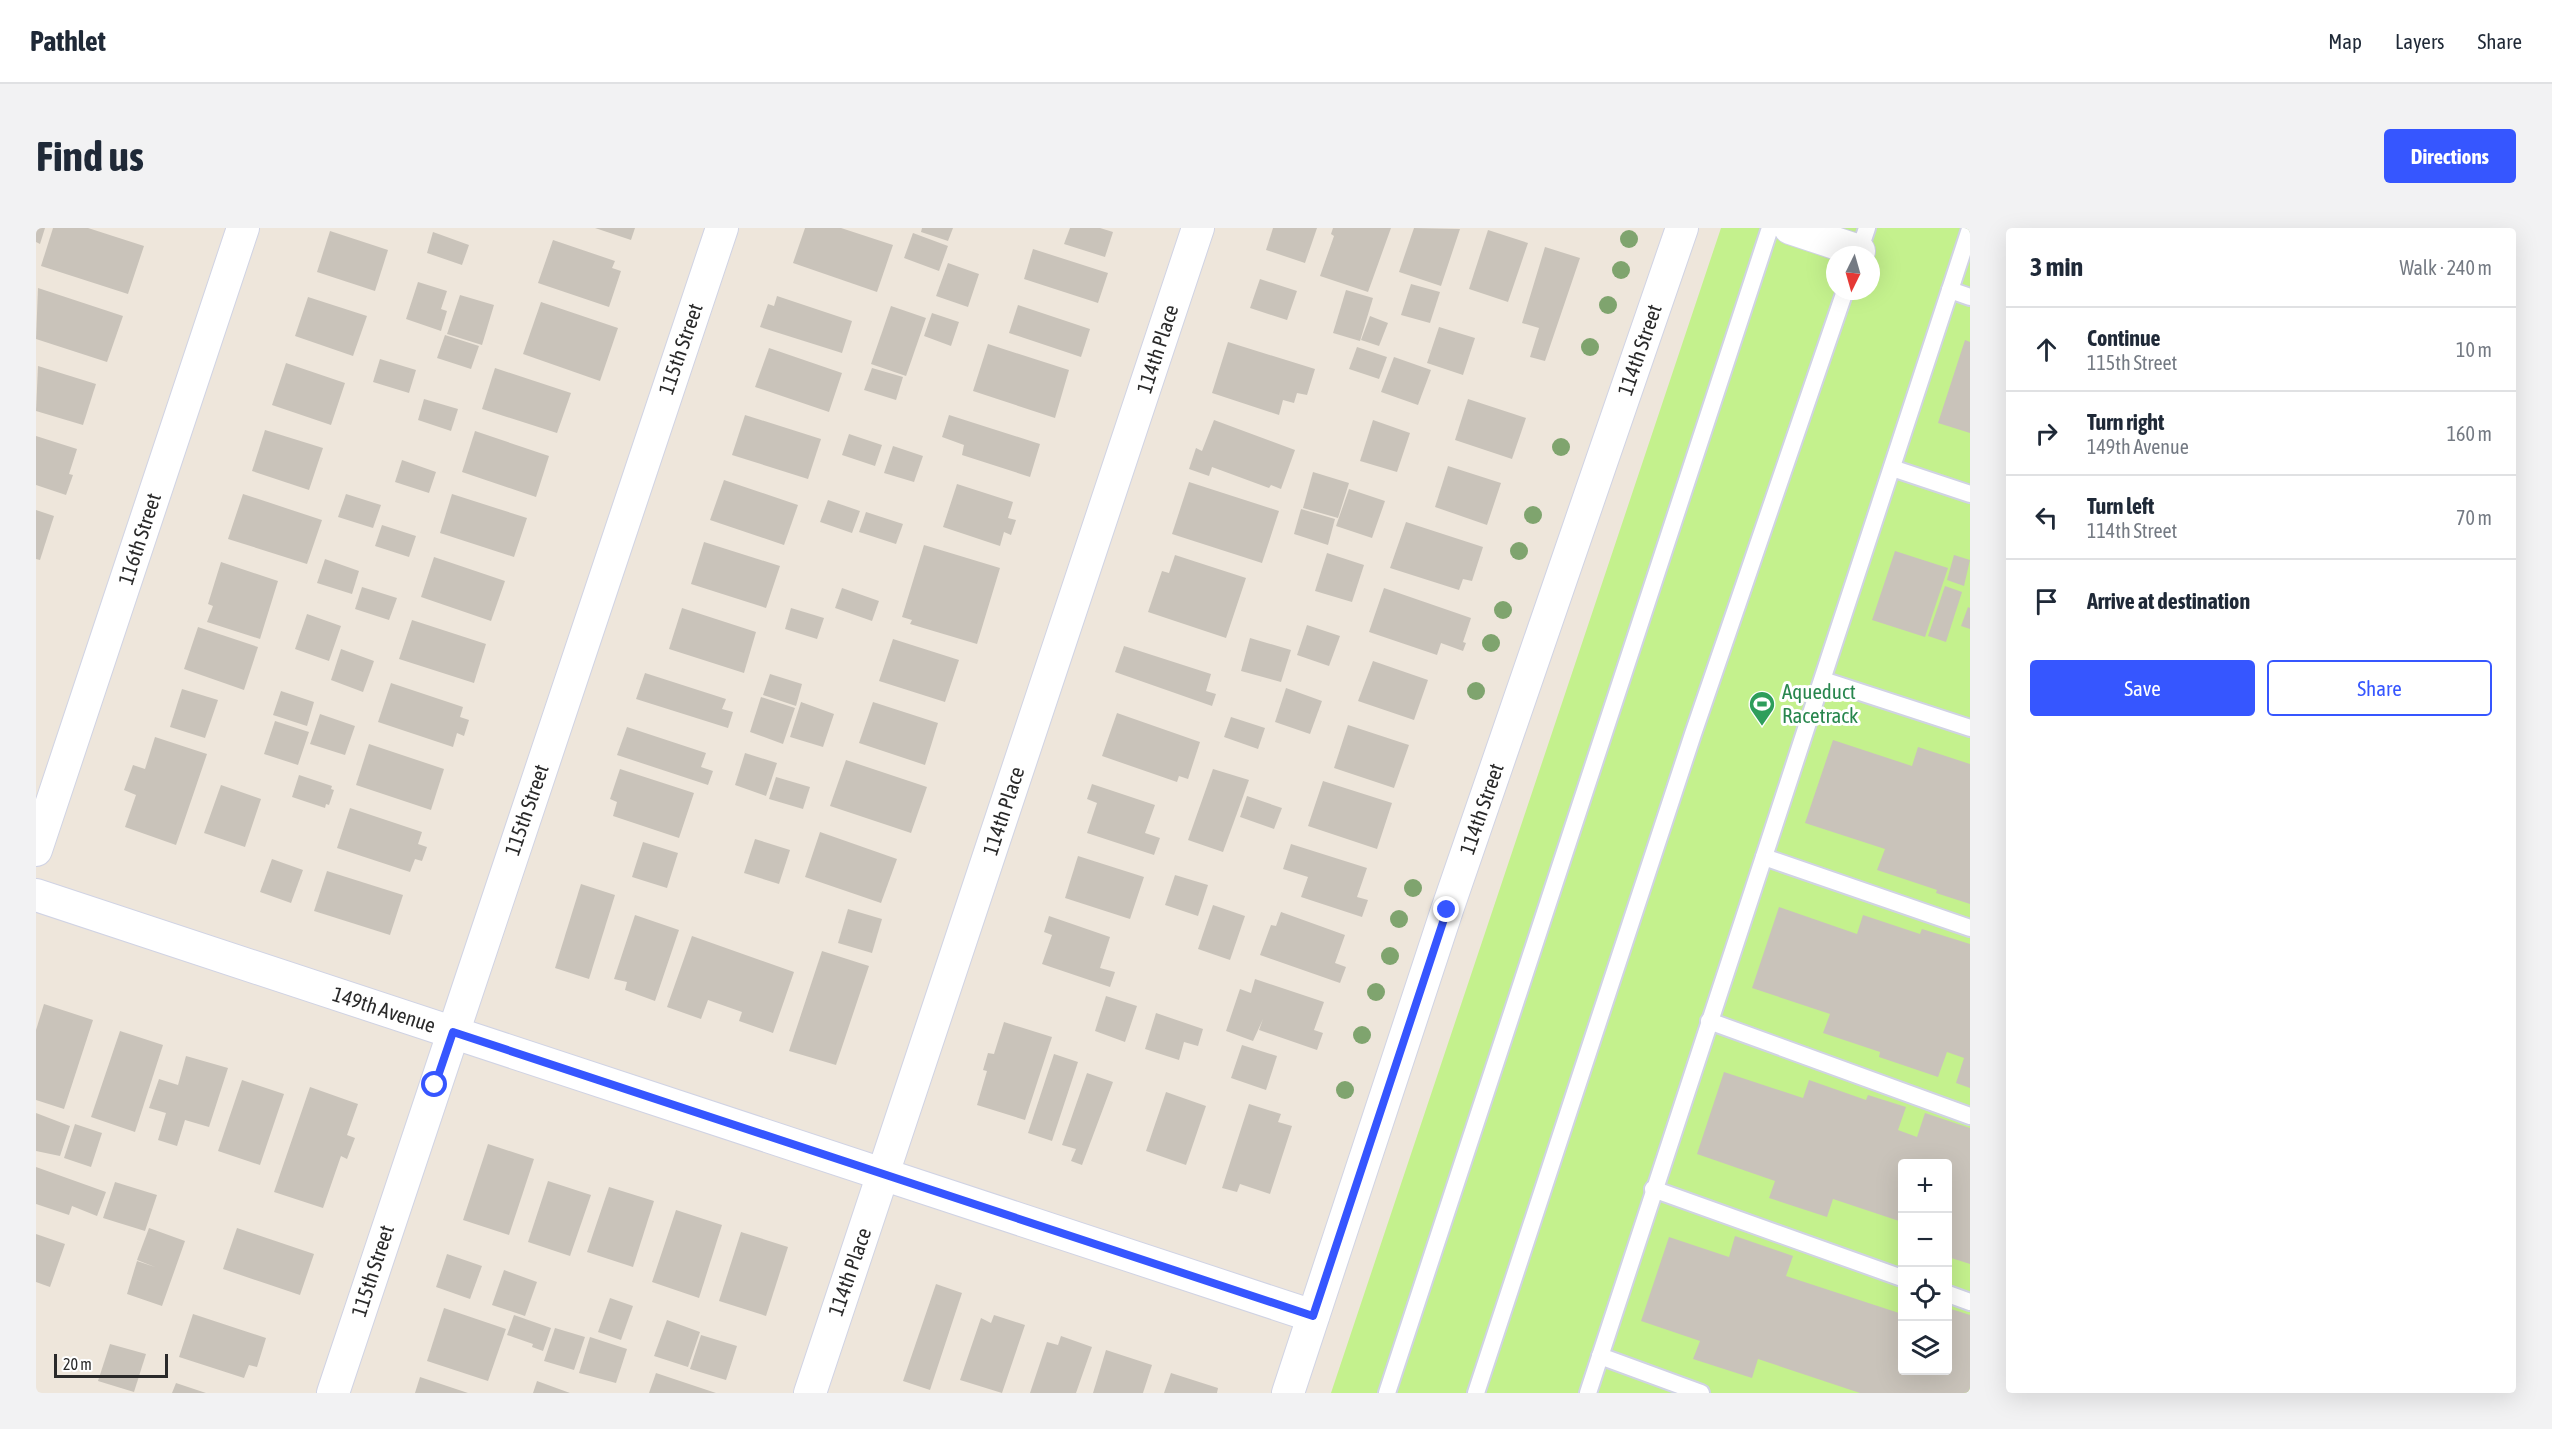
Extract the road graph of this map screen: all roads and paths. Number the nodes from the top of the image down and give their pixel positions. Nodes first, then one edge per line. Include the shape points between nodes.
1 (243, 228) edge
2 (722, 228) edge
3 (1198, 228) edge
4 (1682, 228) edge
5 (1770, 228) edge
6 (1790, 228) edge
7 (1970, 229) edge
8 (1861, 245) edge
9 (1950, 290) junction
10 (1970, 297) edge
11 (1842, 300) edge
12 (1892, 468) junction
13 (1970, 494) edge
14 (1823, 680) junction
15 (1970, 728) edge
16 (36, 850) edge
17 (1764, 857) junction
18 (36, 895) edge
19 (1970, 928) edge
20 (1709, 1021) junction
21 (453, 1032) junction
22 (1970, 1116) edge
23 (883, 1174) junction
24 (1653, 1189) junction
25 (1898, 1277) edge
26 (1952, 1296) edge
27 (1970, 1302) edge
28 (1313, 1316) junction
29 (1600, 1356) junction
30 (333, 1393) edge
31 (810, 1393) edge
32 (1288, 1393) edge
33 (1387, 1393) edge
34 (1476, 1393) edge
35 (1588, 1393) edge
36 (1701, 1393) edge

1 - 16 street, 116th Street
2 - 21 street, 115th Street
3 - 23 street, 114th Place
4 - 28 street, 114th Street via 1447,910
5 - 33 lane
6 - 8 street
7 - 9 lane
9 - 10 lane
9 - 12 lane
11 - 34 lane
12 - 13 lane
12 - 14 lane
14 - 15 lane
14 - 17 lane
17 - 19 lane
17 - 20 lane
18 - 21 street, 149th Avenue
20 - 22 lane
20 - 24 lane
21 - 23 street, 149th Avenue
21 - 30 street, 115th Street
23 - 28 street, 149th Avenue
23 - 31 street, 114th Place
24 - 25 lane
24 - 29 lane
26 - 27 lane
28 - 32 street, 114th Street
29 - 35 lane
29 - 36 lane

